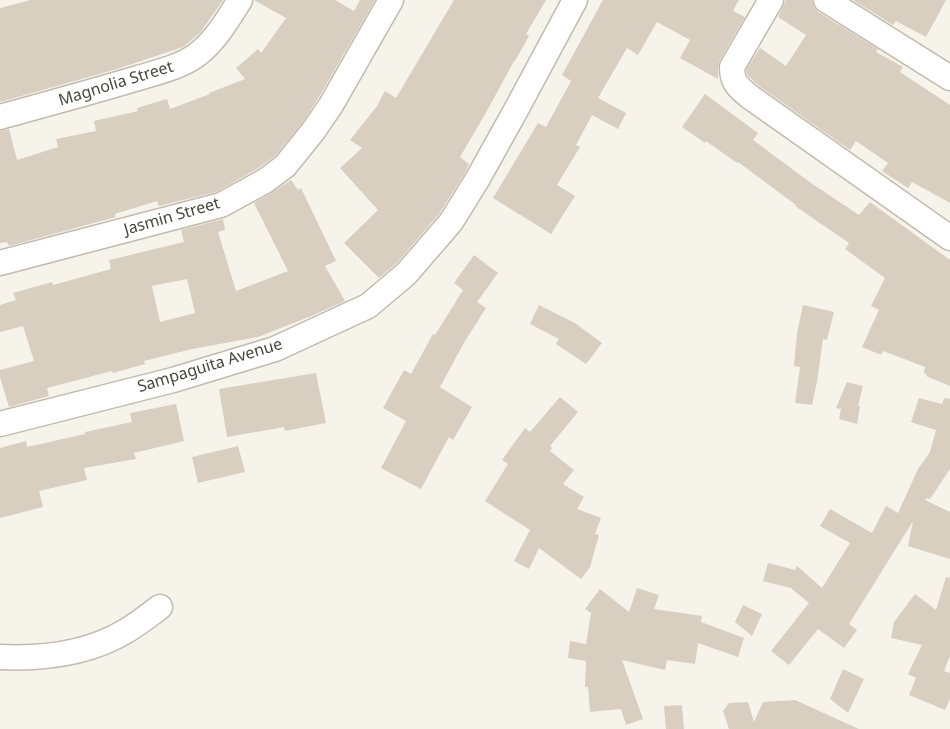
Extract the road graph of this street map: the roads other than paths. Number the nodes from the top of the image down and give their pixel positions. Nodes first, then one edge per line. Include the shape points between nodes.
1 (240, 0) edge
2 (391, 0) edge
3 (575, 0) edge
4 (771, 0) edge
5 (826, 0) edge
6 (950, 78) edge
7 (0, 117) edge
8 (950, 238) edge
9 (0, 263) edge
10 (0, 424) edge
11 (160, 607) dead end
12 (0, 657) edge

1 - 7 street, Magnolia Street via 211,41 181,65
2 - 9 street, Jasmin Street via 314,130 285,166 265,181 221,205
3 - 10 street, Sampaguita Avenue via 451,222 406,274 368,306 275,349 173,380
4 - 8 street via 732,67 732,77 740,88
5 - 6 street
11 - 12 street via 126,632 95,646 63,654

